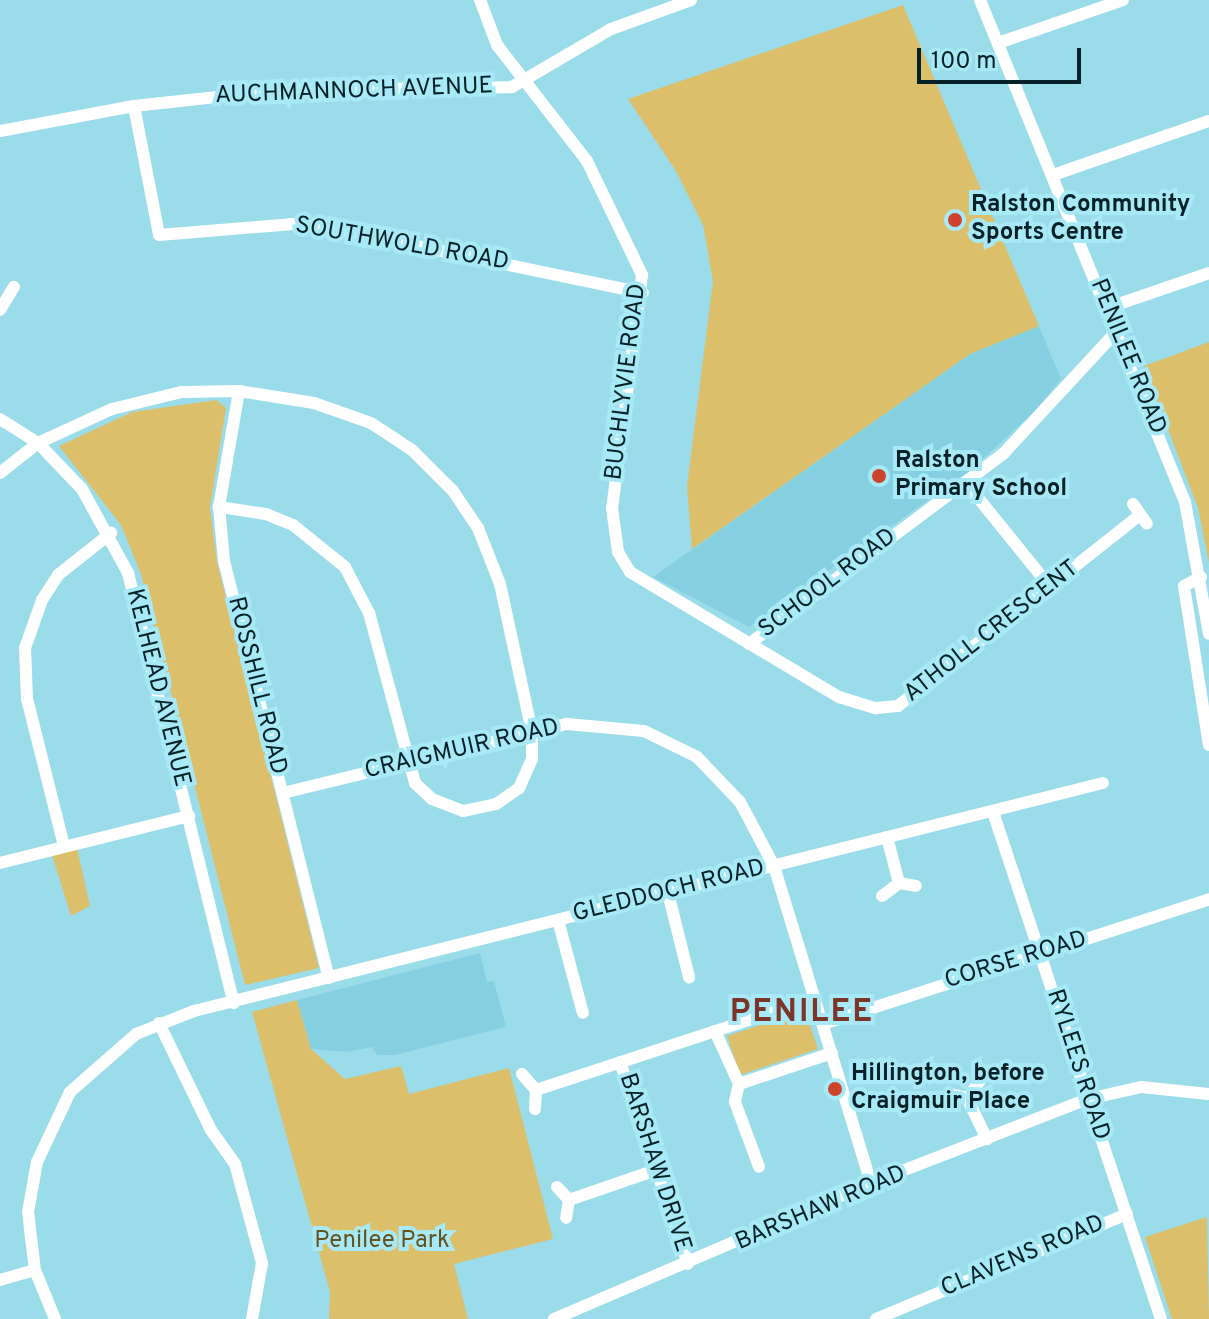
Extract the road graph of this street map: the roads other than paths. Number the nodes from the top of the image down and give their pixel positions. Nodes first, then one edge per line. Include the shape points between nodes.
1 (480, 0) edge
2 (691, 0) edge
3 (980, 0) edge
4 (1123, 0) edge
5 (998, 43) junction
6 (523, 82) junction
7 (134, 106) junction
8 (1209, 121) edge
9 (0, 131) edge
10 (1053, 175) junction
11 (1209, 273) edge
12 (14, 287) dead end
13 (643, 293) junction
14 (1107, 308) junction
15 (0, 310) edge
16 (1117, 331) junction
17 (239, 391) junction
18 (0, 419) edge
19 (38, 443) junction
20 (0, 473) edge
21 (966, 483) junction
22 (219, 507) junction
23 (1140, 514) dead end
24 (111, 533) junction
25 (1201, 577) junction
26 (1051, 588) junction
27 (1209, 634) edge
28 (749, 644) junction
29 (532, 732) junction
30 (1209, 745) edge
31 (406, 763) junction
32 (1103, 783) dead end
33 (283, 793) junction
34 (993, 812) junction
35 (189, 816) junction
36 (887, 837) junction
37 (64, 846) junction
38 (0, 863) edge
39 (774, 866) junction
40 (899, 883) junction
41 (916, 886) dead end
42 (668, 893) junction
43 (882, 896) dead end
44 (1209, 899) edge
45 (558, 920) junction
46 (1041, 955) junction
47 (689, 977) dead end
48 (329, 978) junction
49 (815, 998) junction
50 (234, 1003) junction
51 (583, 1013) dead end
52 (159, 1023) junction
53 (823, 1024) junction
54 (715, 1031) junction
55 (832, 1053) junction
56 (620, 1062) junction
57 (522, 1074) dead end
58 (980, 1081) dead end
59 (739, 1084) junction
60 (536, 1090) junction
61 (950, 1094) dead end
62 (1209, 1094) edge
63 (967, 1098) junction
64 (1088, 1099) junction
65 (535, 1109) dead end
66 (987, 1139) junction
67 (759, 1167) dead end
68 (656, 1170) junction
69 (871, 1183) junction
70 (557, 1187) dead end
71 (569, 1200) junction
72 (1127, 1214) junction
73 (566, 1218) dead end
74 (688, 1264) junction
75 (35, 1270) junction
76 (0, 1280) edge
77 (55, 1319) edge
78 (252, 1319) edge
79 (554, 1319) edge
80 (876, 1319) edge
81 (1161, 1319) edge

1 - 6 street, BUCHLYVIE ROAD via 497,45
2 - 6 street, AUCHMANNOCH AVENUE via 611,29
3 - 5 street, PENILEE ROAD
4 - 5 street
5 - 10 street, PENILEE ROAD
6 - 7 street, AUCHMANNOCH AVENUE via 512,87 282,90
6 - 13 street, BUCHLYVIE ROAD via 587,161 635,257
7 - 9 street, AUCHMANNOCH AVENUE
7 - 13 street, SOUTHWOLD ROAD via 159,235 306,223
8 - 10 street
10 - 14 street, PENILEE ROAD
11 - 14 street
12 - 15 street
13 - 28 street, BUCHLYVIE ROAD via 612,508 618,552 630,572
14 - 16 street, PENILEE ROAD
16 - 21 street, SCHOOL ROAD via 1036,422
16 - 25 street, PENILEE ROAD via 1185,502
17 - 19 street via 182,392 112,409
17 - 22 street, ROSSHILL ROAD
17 - 29 street via 314,403 371,423 412,450 453,491 478,528 500,584
18 - 19 street, KELHEAD AVENUE
19 - 20 street
19 - 24 street, KELHEAD AVENUE via 82,489
21 - 26 street
21 - 28 street, SCHOOL ROAD
22 - 31 street via 266,514 293,525 345,567 369,613
22 - 33 street, ROSSHILL ROAD via 224,561
23 - 26 street, ATHOLL CRESCENT
24 - 35 street, KELHEAD AVENUE via 128,573
24 - 37 street via 58,575 42,600 25,648 27,699
25 - 27 street, PENILEE ROAD
25 - 30 street via 1184,586
26 - 28 street, ATHOLL CRESCENT via 898,706 876,708 839,697
29 - 31 street, CRAIGMUIR ROAD
29 - 31 street via 532,759 519,788 476,811 453,809 432,799 415,783
29 - 39 street, CRAIGMUIR ROAD via 604,724 674,743 697,757 740,802
31 - 33 street, CRAIGMUIR ROAD
32 - 34 street, GLEDDOCH ROAD
33 - 48 street, ROSSHILL ROAD
34 - 36 street, GLEDDOCH ROAD
34 - 46 street, RYLEES ROAD
35 - 37 street
35 - 50 street, KELHEAD AVENUE
36 - 39 street, GLEDDOCH ROAD
36 - 40 street
37 - 38 street
39 - 42 street, GLEDDOCH ROAD
39 - 49 street, CRAIGMUIR ROAD
40 - 41 street
40 - 43 street
42 - 45 street, GLEDDOCH ROAD
42 - 47 street
44 - 46 street, CORSE ROAD
45 - 48 street, GLEDDOCH ROAD
45 - 51 street
46 - 53 street, CORSE ROAD
46 - 64 street, RYLEES ROAD
48 - 50 street, GLEDDOCH ROAD
49 - 53 street, CRAIGMUIR ROAD
49 - 54 street
50 - 52 street, GLEDDOCH ROAD
52 - 75 street, GLEDDOCH ROAD via 136,1034 87,1073 48,1130 28,1212
52 - 78 street via 211,1130 235,1164 262,1263
53 - 55 street, CRAIGMUIR ROAD
54 - 56 street
54 - 59 street
55 - 59 street
55 - 69 street, CRAIGMUIR ROAD
56 - 60 street
56 - 68 street, BARSHAW DRIVE
57 - 60 street
58 - 63 street
59 - 67 street via 735,1102
60 - 65 street
61 - 63 street
62 - 64 street, BARSHAW ROAD via 1141,1087
63 - 66 street
64 - 66 street, BARSHAW ROAD
64 - 72 street, RYLEES ROAD
66 - 69 street, BARSHAW ROAD
68 - 71 street
68 - 74 street, BARSHAW DRIVE
69 - 74 street, BARSHAW ROAD
70 - 71 street
71 - 73 street
72 - 80 street, CLAVENS ROAD
72 - 81 street, RYLEES ROAD
74 - 79 street, BARSHAW ROAD
75 - 76 street
75 - 77 street, GLEDDOCH ROAD

